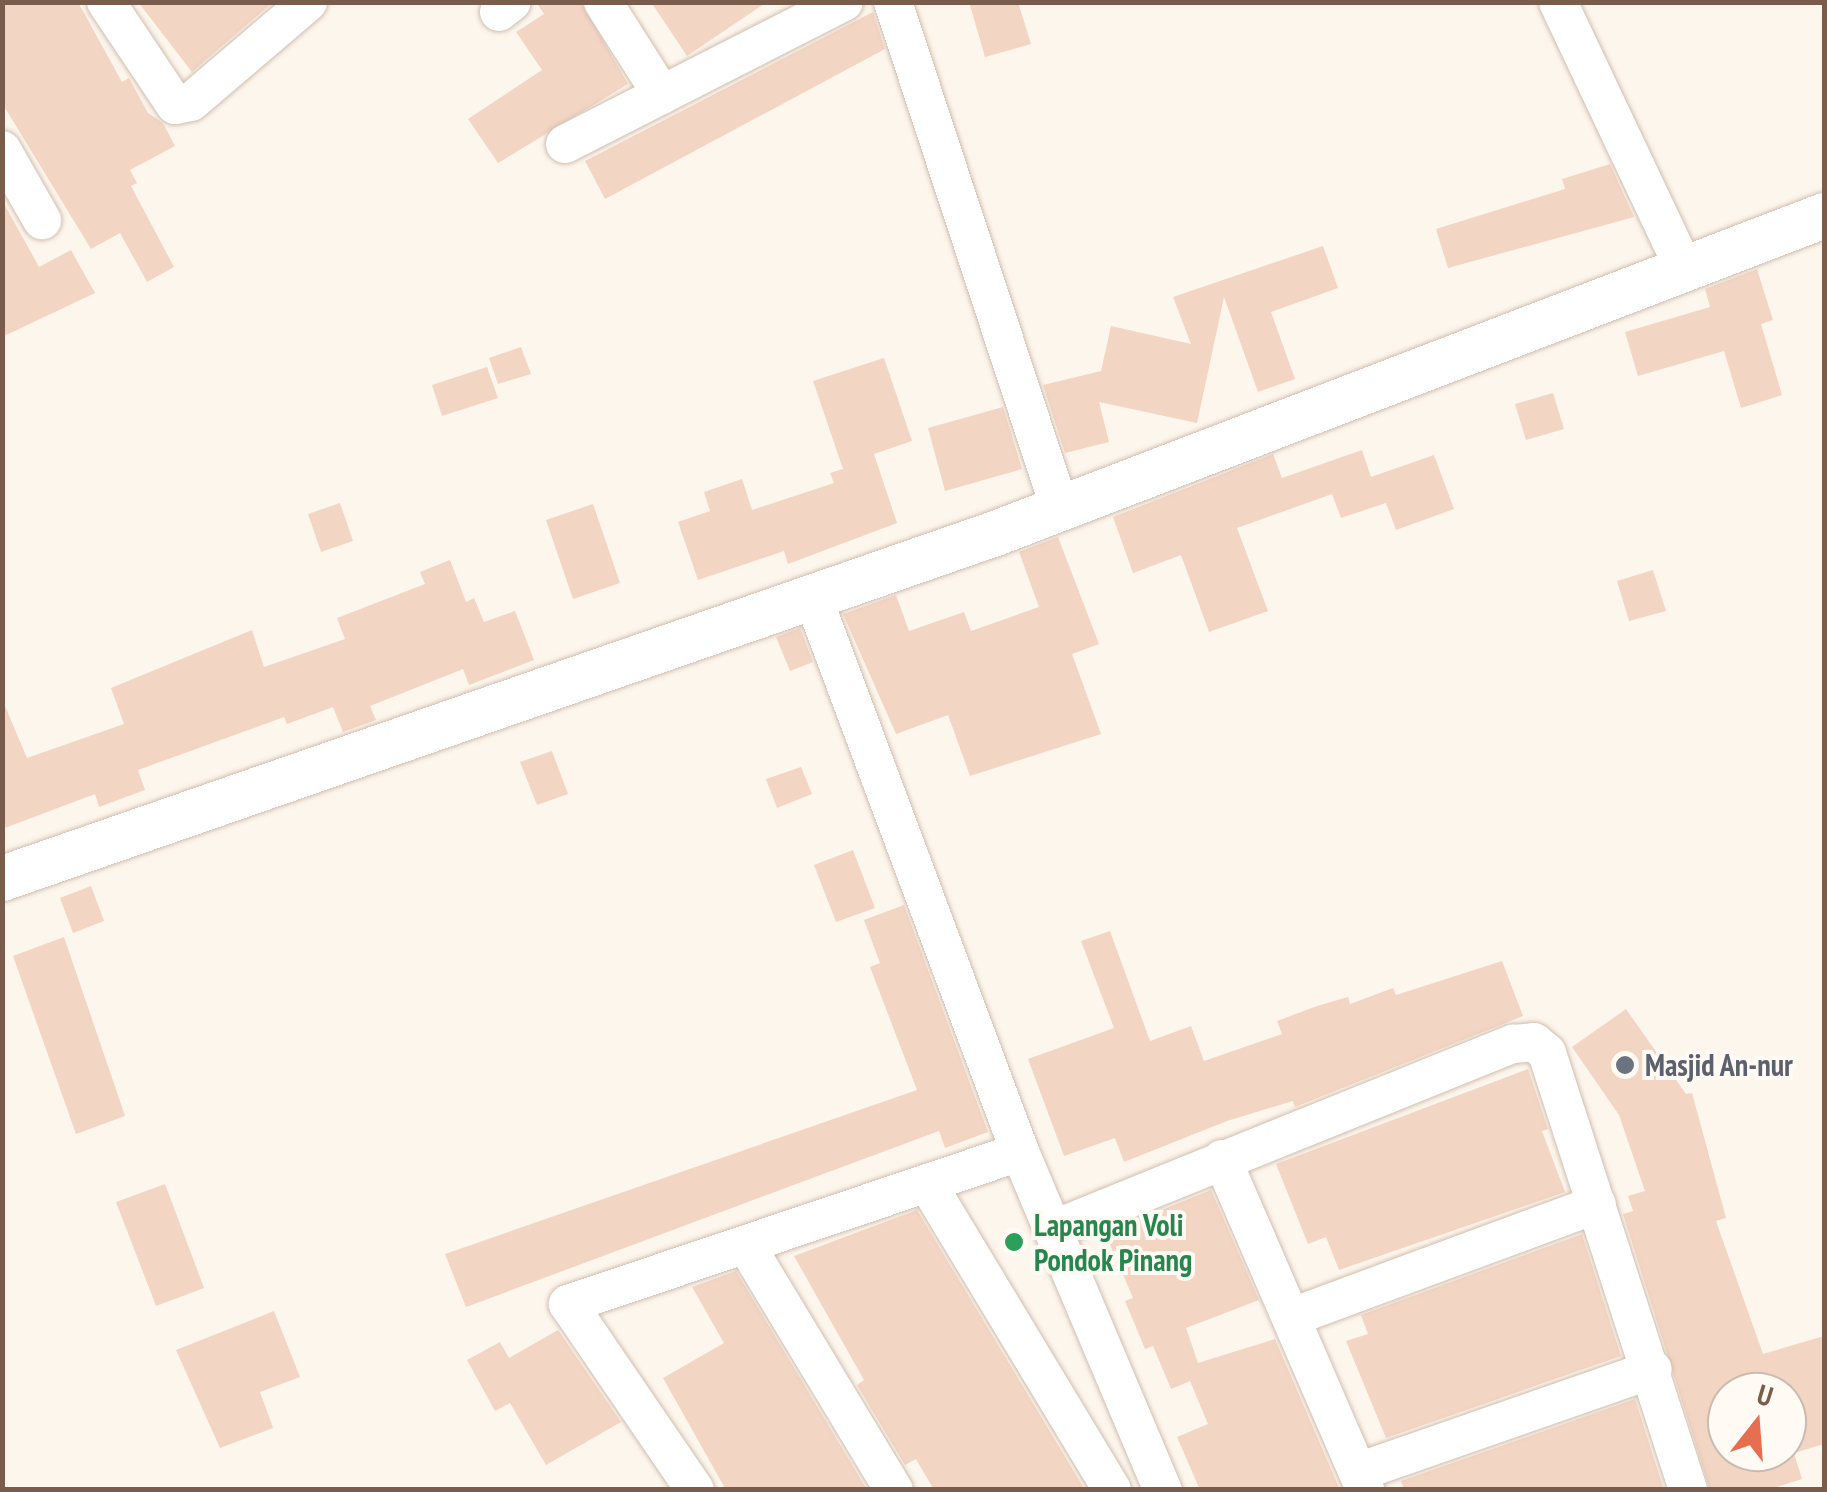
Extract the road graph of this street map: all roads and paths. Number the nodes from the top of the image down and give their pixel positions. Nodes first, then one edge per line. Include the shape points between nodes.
1 (106, 2) edge
2 (308, 2) edge
3 (603, 2) edge
4 (844, 2) edge
5 (893, 2) edge
6 (1558, 2) edge
7 (784, 15) edge
8 (662, 95) junction
9 (565, 144) dead end
10 (2, 150) edge
11 (1824, 215) edge
12 (42, 220) dead end
13 (1683, 267) junction
14 (1060, 509) junction
15 (812, 595) junction
16 (2, 878) edge
17 (1020, 1152) junction
18 (1222, 1158) junction
19 (928, 1184) junction
20 (1598, 1204) junction
21 (1054, 1229) junction
22 (746, 1245) junction
23 (1292, 1317) junction
24 (1653, 1369) junction
25 (1362, 1481) edge
26 (695, 1490) edge
27 (894, 1490) edge
28 (1112, 1490) edge
29 (1163, 1490) edge
30 (1688, 1490) edge

1 - 2 street via 175,105 192,102
3 - 8 street
4 - 7 street
5 - 14 street
6 - 13 street
7 - 8 street
8 - 9 street
10 - 12 street
11 - 13 street
13 - 14 street
14 - 15 street
15 - 16 street
15 - 17 street
17 - 19 street
17 - 21 street
18 - 20 street via 1513,1044 1534,1042 1548,1053
18 - 21 street
18 - 23 street
19 - 22 street
19 - 28 street
20 - 23 street
20 - 24 street
21 - 29 street
22 - 26 street via 568,1304
22 - 27 street
23 - 25 street
24 - 25 street
24 - 30 street

